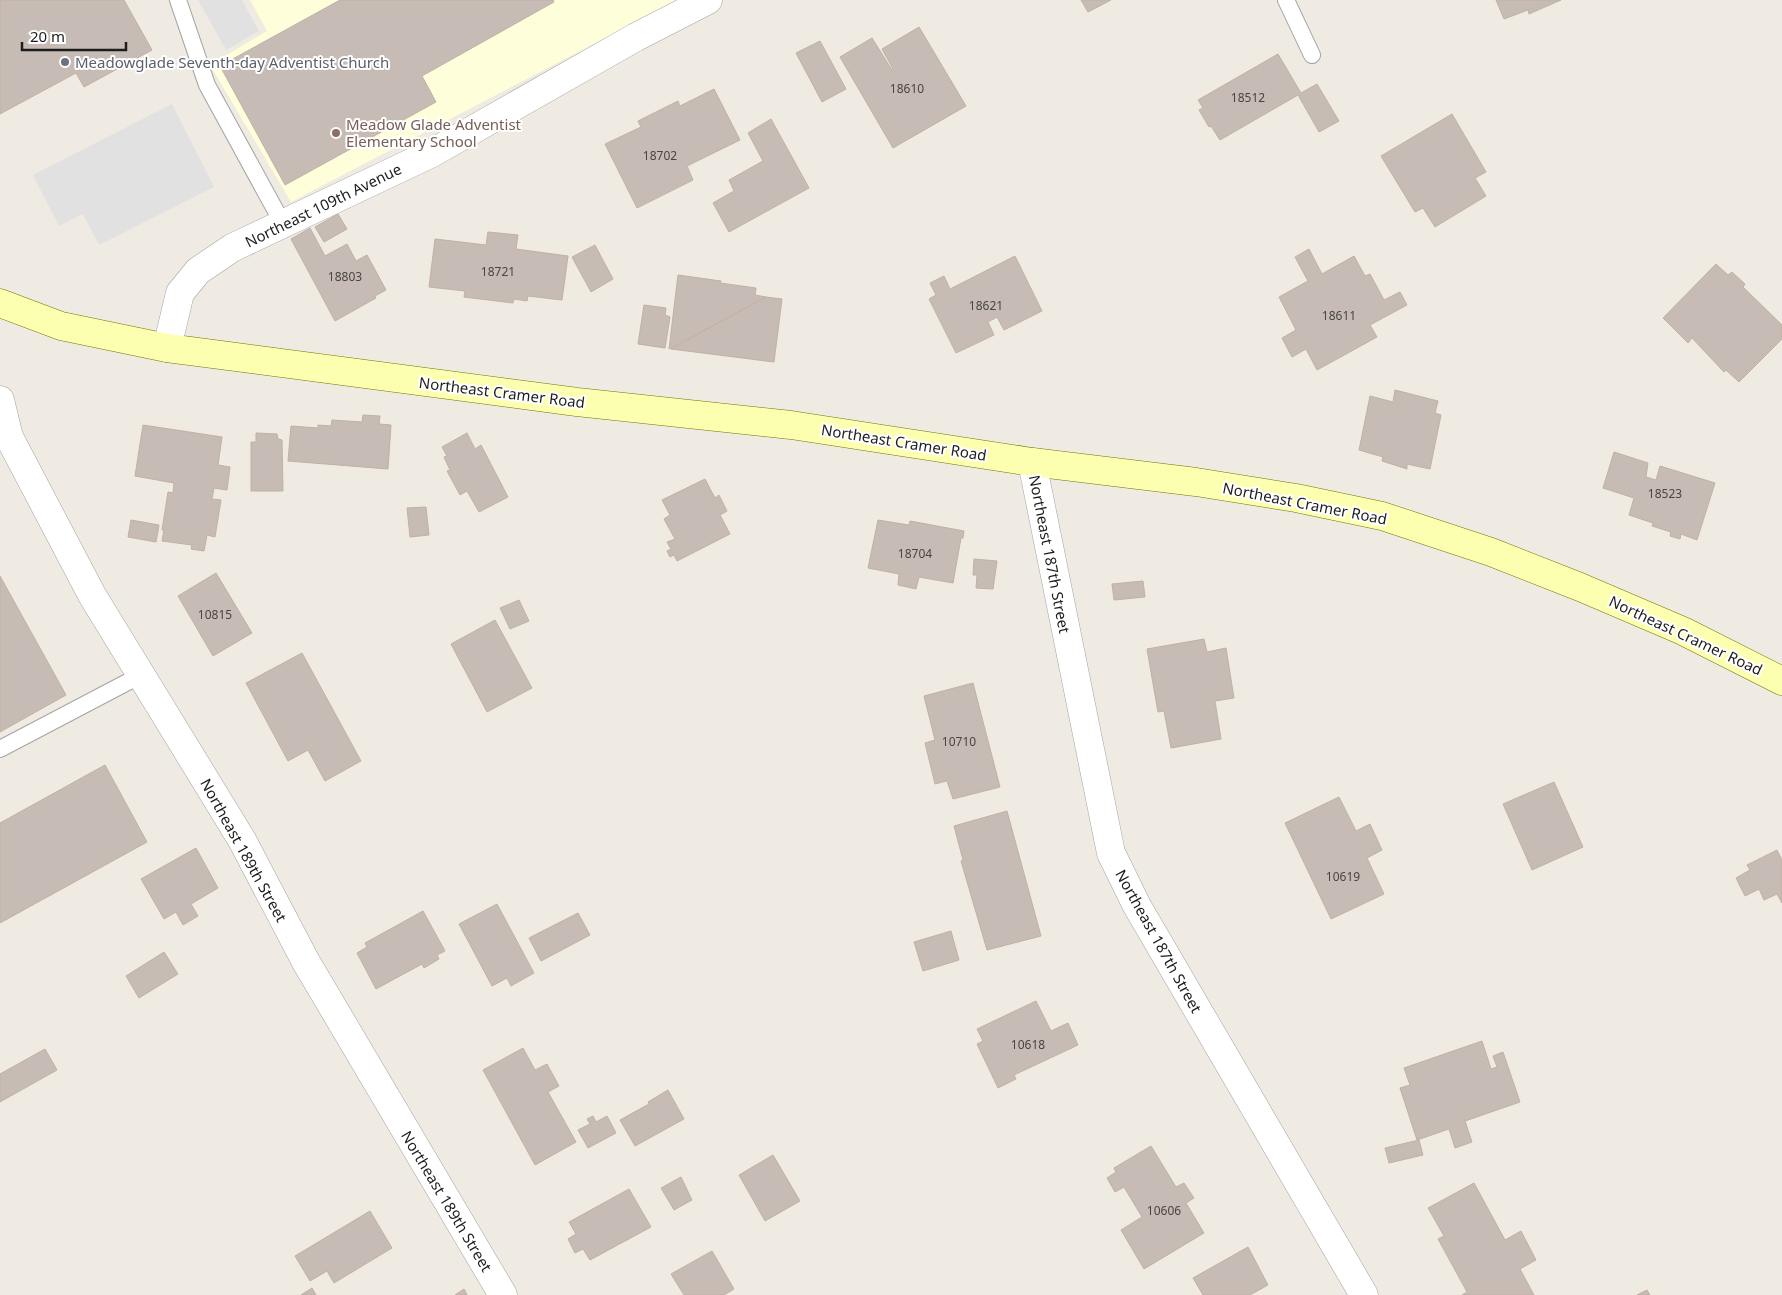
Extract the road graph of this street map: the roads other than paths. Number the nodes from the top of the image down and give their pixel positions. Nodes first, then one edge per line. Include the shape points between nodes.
1 (178, 0) edge
2 (708, 0) edge
3 (1286, 0) edge
4 (1312, 56) dead end
5 (283, 224) junction
6 (0, 303) edge
7 (167, 348) junction
8 (0, 400) edge
9 (1032, 462) junction
10 (141, 675) junction
11 (1782, 681) edge
12 (0, 749) edge
13 (503, 1295) edge
14 (1364, 1295) edge

1 - 5 lane via 207,84
2 - 5 street, Northeast 109th Avenue via 636,37 432,153
3 - 4 lane
5 - 7 street, Northeast 109th Avenue via 232,248 198,271 180,293
6 - 7 street, Northeast Cramer Road via 61,326
7 - 9 street, Northeast Cramer Road via 567,401 791,425
8 - 10 street, Northeast 189th Street via 9,437 92,595
9 - 11 street, Northeast Cramer Road via 1187,481 1296,498 1382,516 1491,552 1580,587 1682,631
9 - 14 street, Northeast 187th Street via 1110,853 1137,906
10 - 12 lane
10 - 13 street, Northeast 189th Street via 242,840 306,962

